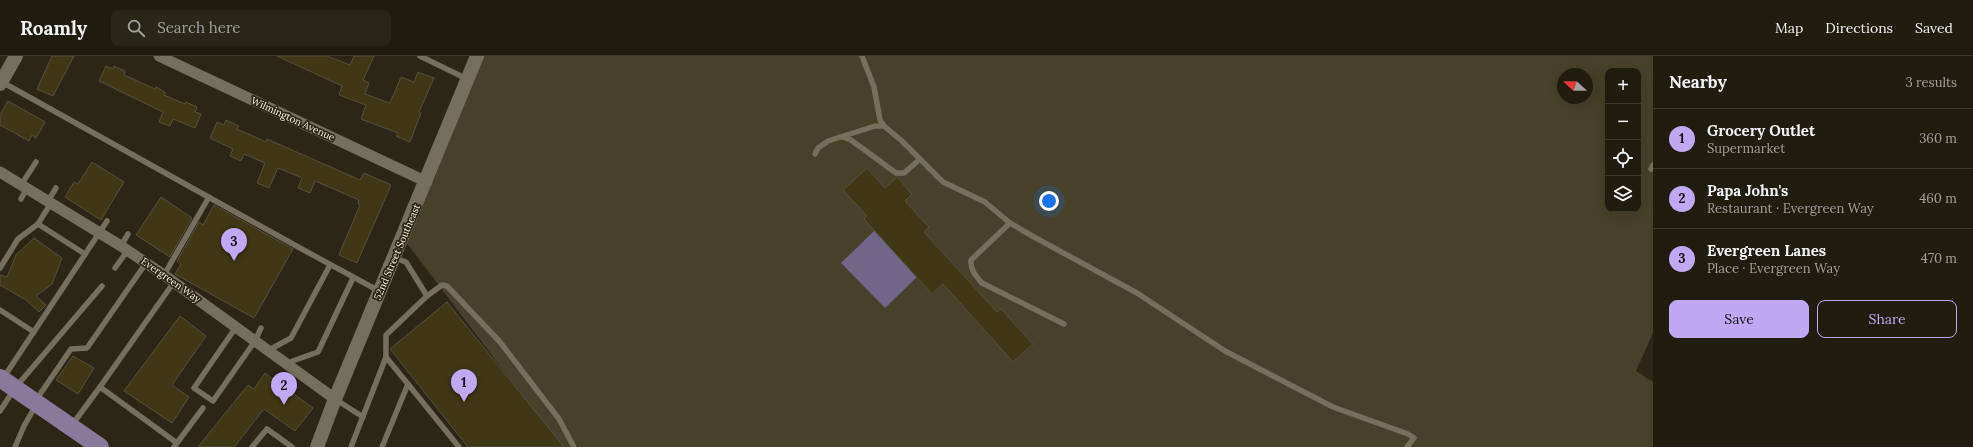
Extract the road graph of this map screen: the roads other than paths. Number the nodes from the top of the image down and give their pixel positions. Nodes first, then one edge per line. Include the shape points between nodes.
1 (16, 56) edge
2 (159, 56) edge
3 (420, 56) edge
4 (477, 56) edge
5 (862, 56) edge
6 (468, 80) junction
7 (1, 82) edge
8 (884, 126) junction
9 (843, 137) junction
10 (815, 154) dead end
11 (920, 158) junction
12 (36, 162) dead end
13 (0, 172) edge
14 (427, 182) junction
15 (24, 187) junction
16 (56, 188) dead end
17 (209, 198) junction
18 (21, 199) dead end
19 (50, 202) junction
20 (107, 221) dead end
21 (1010, 223) junction
22 (38, 224) junction
23 (99, 232) junction
24 (128, 234) dead end
25 (124, 248) junction
26 (85, 254) junction
27 (395, 257) junction
28 (146, 263) junction
29 (330, 264) junction
30 (1, 265) edge
31 (115, 268) dead end
32 (164, 274) junction
33 (354, 278) junction
34 (174, 282) junction
35 (102, 286) dead end
36 (380, 291) junction
37 (427, 296) junction
38 (0, 310) edge
39 (1064, 324) dead end
40 (236, 327) junction
41 (261, 328) dead end
42 (34, 332) junction
43 (255, 340) junction
44 (268, 350) junction
45 (386, 357) junction
46 (286, 364) junction
47 (6, 382) edge
48 (408, 384) junction
49 (100, 387) junction
50 (335, 399) junction
51 (36, 402) junction
52 (203, 408) dead end
53 (0, 411) edge
54 (363, 417) junction
55 (71, 426) junction
56 (90, 442) edge
57 (175, 445) edge
58 (15, 447) edge
59 (252, 447) edge
60 (292, 447) edge
61 (317, 447) edge
62 (351, 447) edge
63 (382, 447) edge
64 (458, 447) edge
65 (574, 447) edge
66 (1407, 447) edge

1 - 7 street
2 - 14 street, Wilmington Avenue
3 - 6 lane
4 - 6 street, 52nd Street Southeast
5 - 8 lane via 874,87 880,120
6 - 14 street, 52nd Street Southeast
7 - 17 lane
8 - 9 lane via 875,126
8 - 11 lane
9 - 10 lane via 818,148
9 - 11 lane via 851,140 896,173 904,173
11 - 21 lane via 937,179 985,202
12 - 15 lane
13 - 15 street, Evergreen Way
14 - 27 street, 52nd Street Southeast
15 - 18 lane
15 - 19 street, Evergreen Way
16 - 19 lane
17 - 29 lane
17 - 32 lane
19 - 22 lane
19 - 23 street, Evergreen Way
20 - 23 lane
21 - 39 lane via 971,260 970,266 975,276 982,283
21 - 66 lane via 1137,293 1225,351 1333,407 1408,434 1414,438
22 - 26 lane
22 - 30 lane via 18,239
23 - 25 street, Evergreen Way
23 - 26 lane
24 - 25 lane
25 - 28 street, Evergreen Way
25 - 31 lane
26 - 42 lane
27 - 36 street, 52nd Street Southeast
27 - 37 lane via 406,262
28 - 32 street, Evergreen Way
28 - 51 lane via 87,348 72,349
29 - 33 lane
29 - 44 lane via 290,338
32 - 34 street, Evergreen Way
33 - 36 lane
33 - 46 lane via 318,352
34 - 40 street, Evergreen Way
34 - 49 lane
35 - 47 lane
36 - 50 street, 52nd Street Southeast
37 - 45 lane via 386,335
37 - 65 lane via 442,285 447,286 500,342 559,419
38 - 42 lane
40 - 43 street, Evergreen Way
40 - 43 lane via 194,388 213,401
41 - 43 lane
42 - 47 lane
43 - 44 street, Evergreen Way
44 - 46 street, Evergreen Way
45 - 48 lane
45 - 54 lane
46 - 50 street, Evergreen Way
47 - 51 main road
47 - 53 lane
48 - 63 lane
48 - 64 lane
49 - 55 lane
49 - 57 lane
50 - 54 lane
50 - 61 street, 52nd Street Southeast
51 - 55 main road
51 - 58 lane
52 - 57 lane
54 - 62 lane
55 - 56 main road
59 - 60 lane via 267,429

